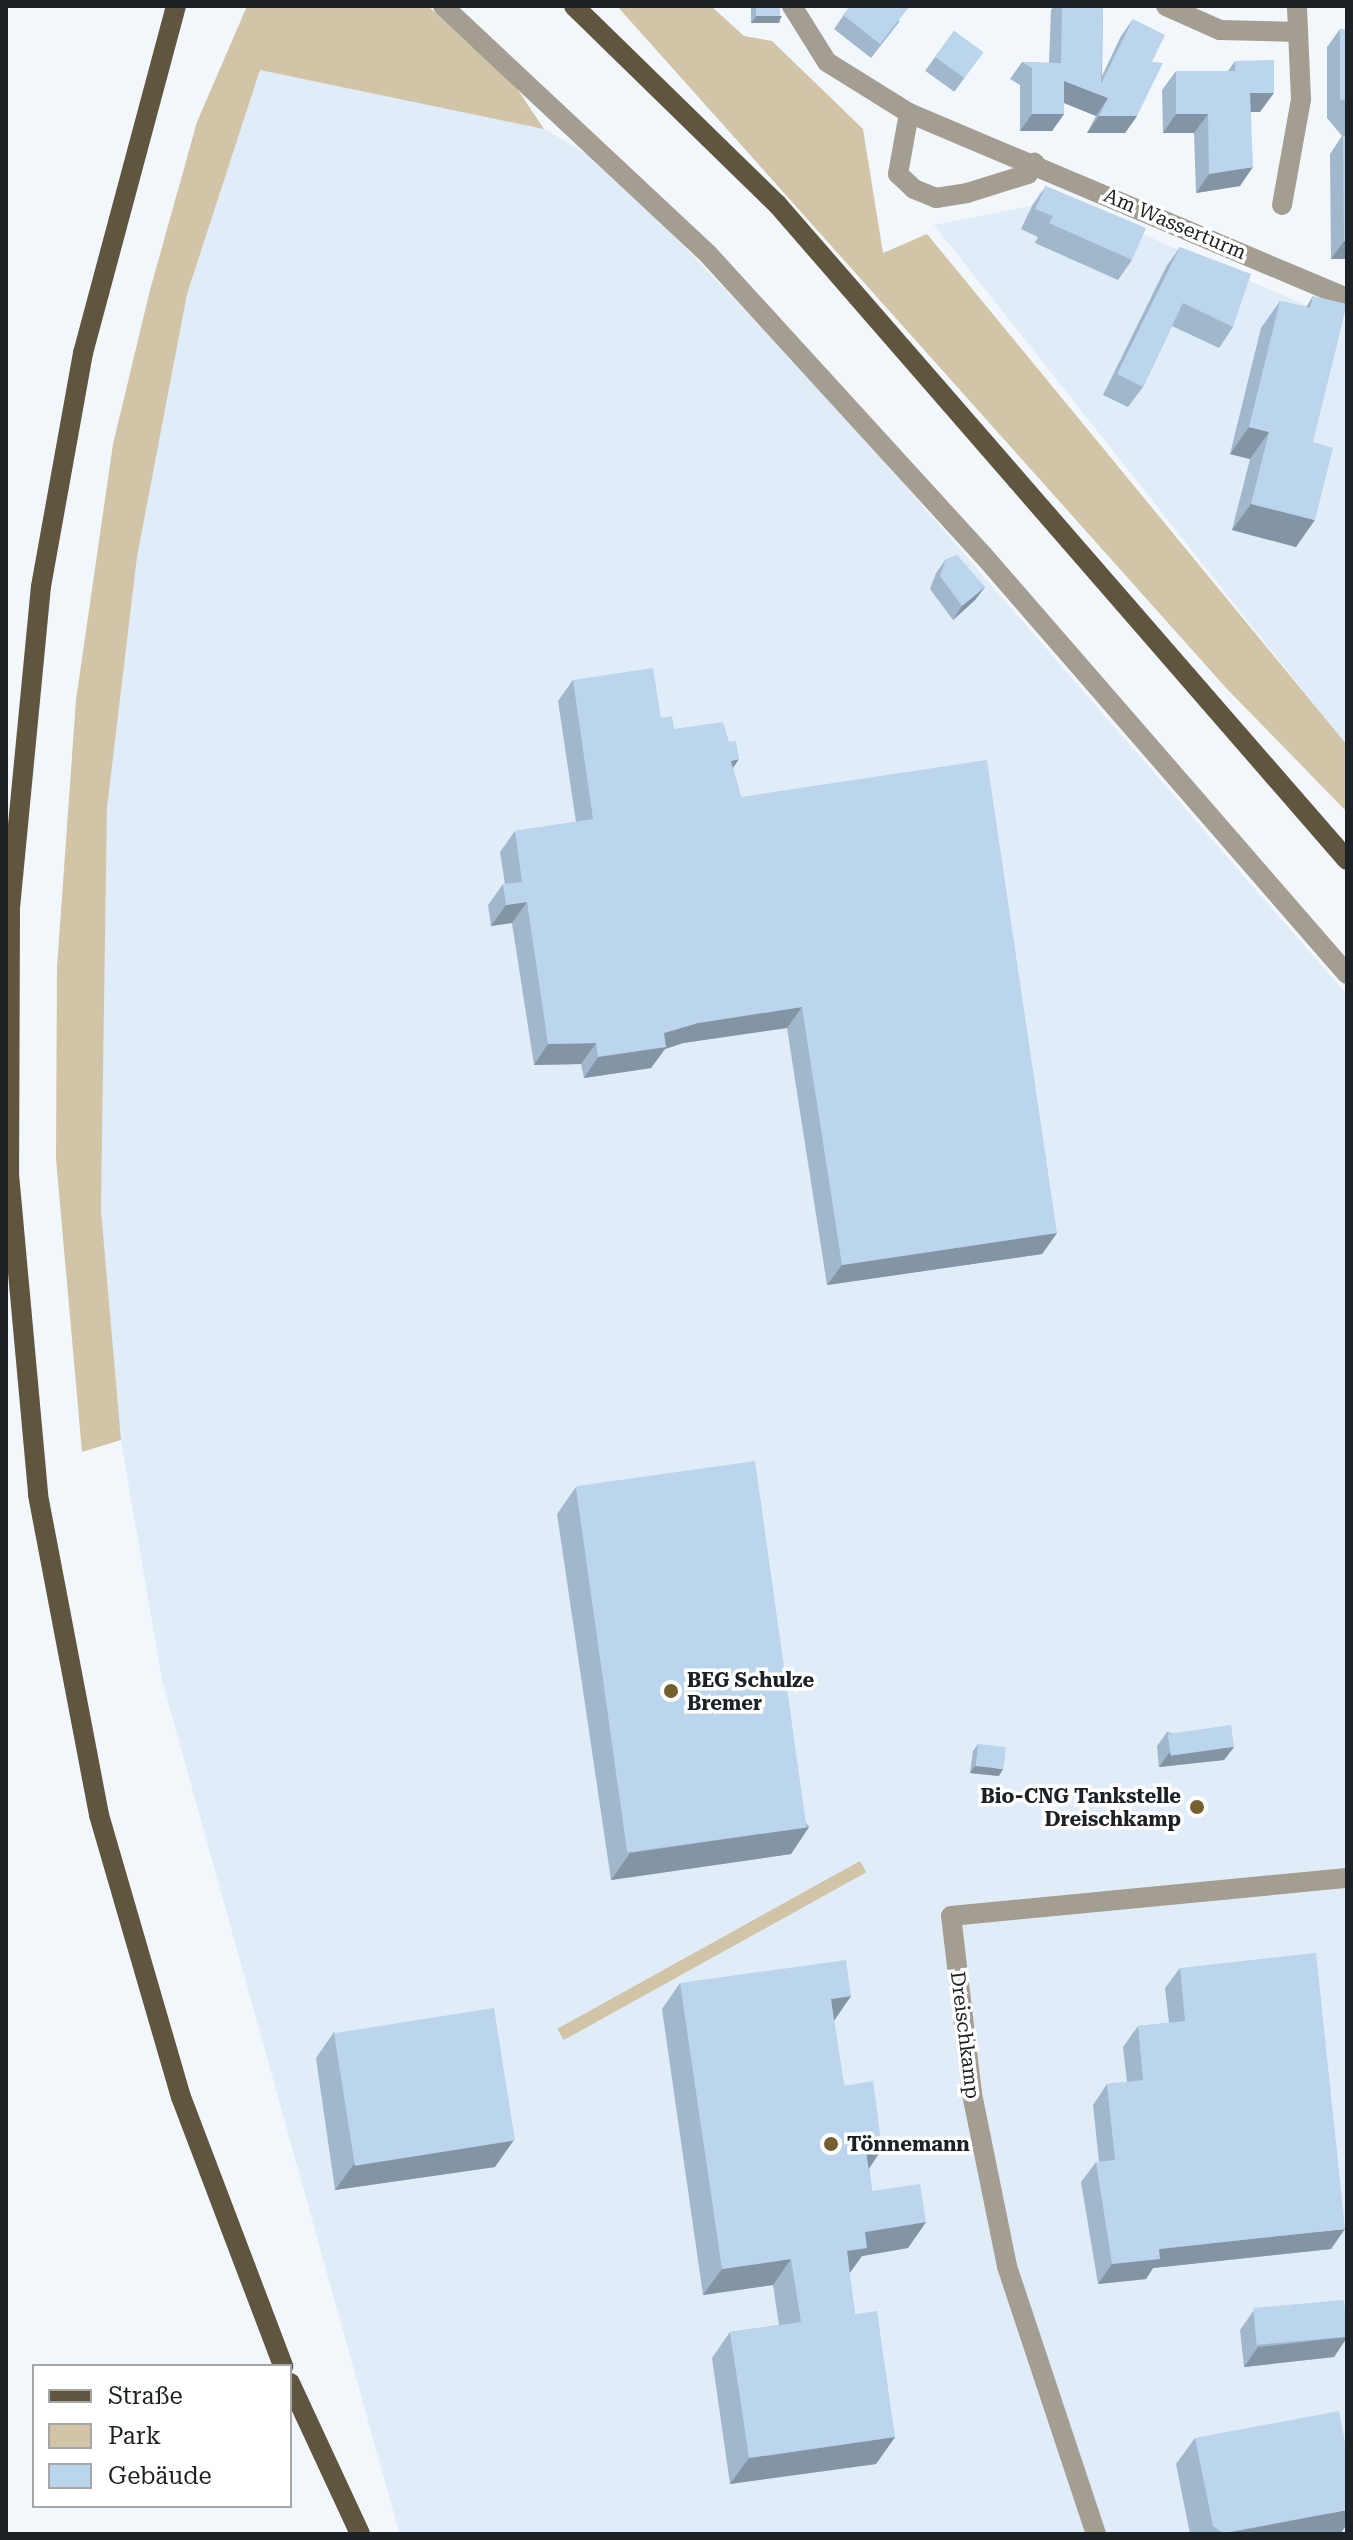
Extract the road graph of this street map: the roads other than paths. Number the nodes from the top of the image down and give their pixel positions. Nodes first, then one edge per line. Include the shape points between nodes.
1 (176, 6) edge
2 (443, 6) edge
3 (574, 6) edge
4 (792, 6) edge
5 (1166, 6) edge
6 (1297, 6) edge
7 (1297, 32) junction
8 (909, 113) junction
9 (1034, 163) junction
10 (1282, 205) dead end
11 (1347, 298) edge
12 (1347, 860) edge
13 (1347, 974) edge
14 (1347, 1878) edge
15 (282, 2364) edge
16 (292, 2387) edge
17 (360, 2534) edge
18 (1096, 2534) edge

1 - 15 main road via 103,269 45,560 11,891 9,1174 38,1495 99,1815 181,2097
2 - 13 street via 708,254 1004,579
3 - 12 main road via 777,204
4 - 8 street, Am Wasserturm via 827,62
5 - 7 street via 1220,30
6 - 7 street
7 - 10 street via 1301,99
8 - 9 street, Am Wasserturm
8 - 9 street via 898,174 914,189 936,198 1028,174
9 - 11 street, Am Wasserturm
14 - 18 street, Dreischkamp via 951,1916 972,2094 1007,2266
16 - 17 main road

